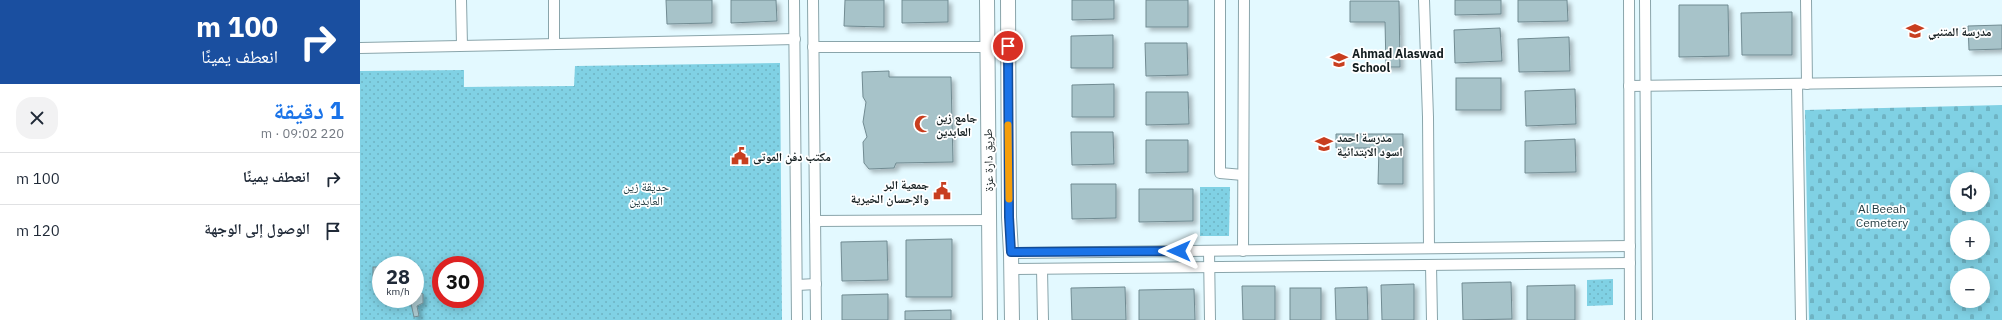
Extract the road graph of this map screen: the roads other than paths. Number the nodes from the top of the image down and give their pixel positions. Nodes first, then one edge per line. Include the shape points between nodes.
1 (461, 0) edge
2 (554, 0) edge
3 (794, 0) edge
4 (813, 0) edge
5 (987, 0) edge
6 (1008, 0) edge
7 (1220, 0) edge
8 (1244, 0) edge
9 (1424, 0) edge
10 (1629, 0) edge
11 (1645, 0) edge
12 (1806, 0) edge
13 (795, 40) junction
14 (554, 44) junction
15 (462, 45) junction
16 (813, 47) junction
17 (987, 47) junction
18 (360, 48) edge
19 (2002, 81) edge
20 (1802, 84) junction
21 (1629, 86) junction
22 (1646, 86) junction
23 (814, 126) junction
24 (796, 127) junction
25 (1243, 175) junction
26 (989, 220) junction
27 (815, 221) junction
28 (1630, 246) junction
29 (1429, 248) junction
30 (1209, 251) junction
31 (1243, 251) junction
32 (1011, 252) junction
33 (1630, 263) junction
34 (1431, 265) junction
35 (1210, 267) junction
36 (1011, 269) junction
37 (1042, 269) junction
38 (816, 284) junction
39 (797, 285) junction
40 (797, 320) edge
41 (816, 320) edge
42 (990, 320) edge
43 (1012, 320) edge
44 (1043, 320) edge
45 (1210, 320) edge
46 (1432, 320) edge
47 (1630, 320) edge
48 (1647, 320) edge
49 (1801, 320) edge

1 - 15 street
2 - 14 street
3 - 13 street
4 - 16 street
5 - 17 main road, طريق دارة عزة
6 - 32 main road
7 - 25 street via 1220,173
8 - 25 street
9 - 29 street
10 - 21 street
11 - 22 street
12 - 20 street
13 - 14 street
13 - 24 street
14 - 15 street
15 - 18 street
16 - 17 street
16 - 23 street
17 - 26 main road, طريق دارة عزة
19 - 20 street
20 - 22 street
20 - 49 street
21 - 22 street
21 - 28 street
22 - 48 street
23 - 24 street
23 - 27 street
24 - 39 street
25 - 31 street
26 - 27 street
26 - 42 main road, طريق دارة عزة
27 - 38 street
28 - 29 street
28 - 33 street
29 - 31 street
30 - 31 street
30 - 32 street
30 - 35 street
32 - 36 main road
33 - 34 street
33 - 47 street
34 - 35 street
34 - 46 street
35 - 37 street
35 - 45 street
36 - 37 street
36 - 43 main road
37 - 44 street
38 - 39 street
38 - 41 street
39 - 40 street

